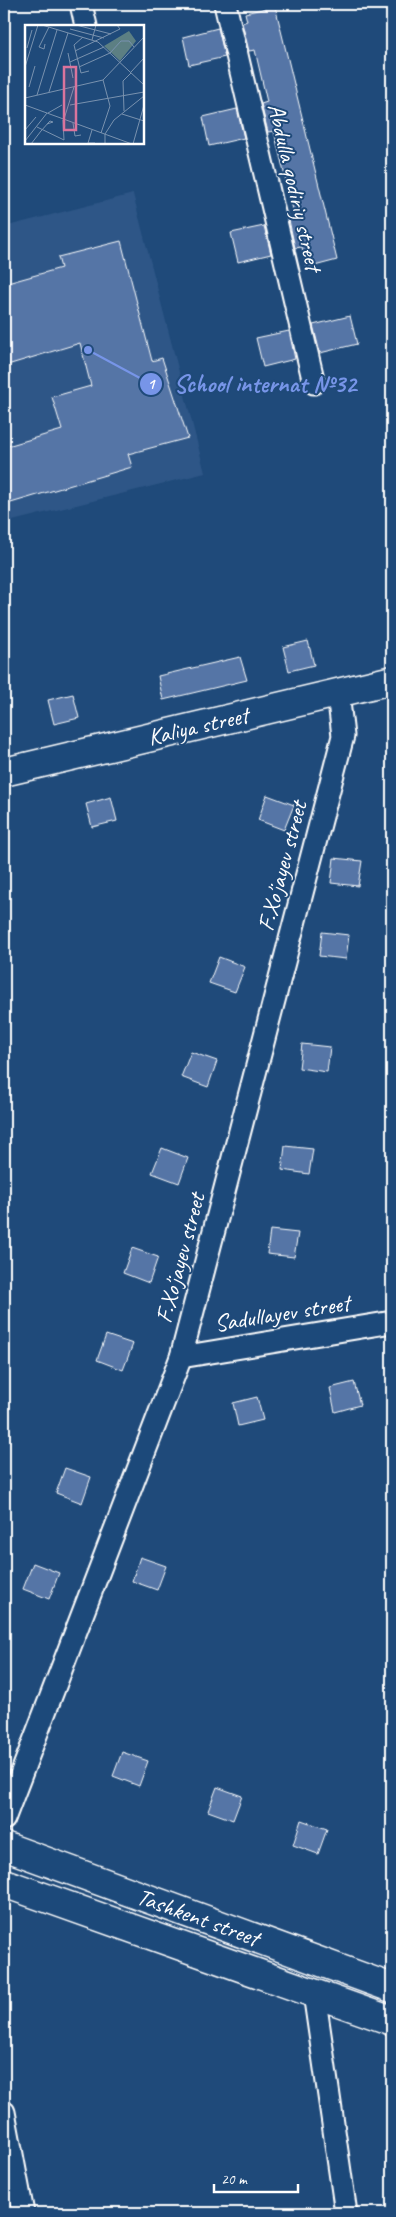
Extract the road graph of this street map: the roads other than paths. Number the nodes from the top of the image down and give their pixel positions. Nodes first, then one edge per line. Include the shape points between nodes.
1 (81, 4) edge
2 (225, 4) edge
3 (86, 25) edge
4 (314, 383) dead end
5 (392, 680) edge
6 (338, 693) junction
7 (4, 772) edge
8 (392, 1322) edge
9 (181, 1356) junction
10 (4, 1819) edge
11 (4, 1846) edge
12 (4, 1883) edge
13 (392, 1988) edge
14 (314, 1993) junction
15 (392, 2021) edge
16 (4, 2112) edge
17 (23, 2213) edge
18 (346, 2213) edge

1 - 3 street
2 - 4 street, Abdulla qodiriy street
5 - 6 main road, Kaliya street
6 - 7 main road, Kaliya street
6 - 9 street, F.Хo'jayev street via 343,736
8 - 9 street, Sadullayev street
9 - 10 street, F.Хo'jayev street
11 - 13 main road, Tashkent street
12 - 14 main road, Tashkent street
14 - 15 main road, Tashkent street
14 - 18 street
16 - 17 street

